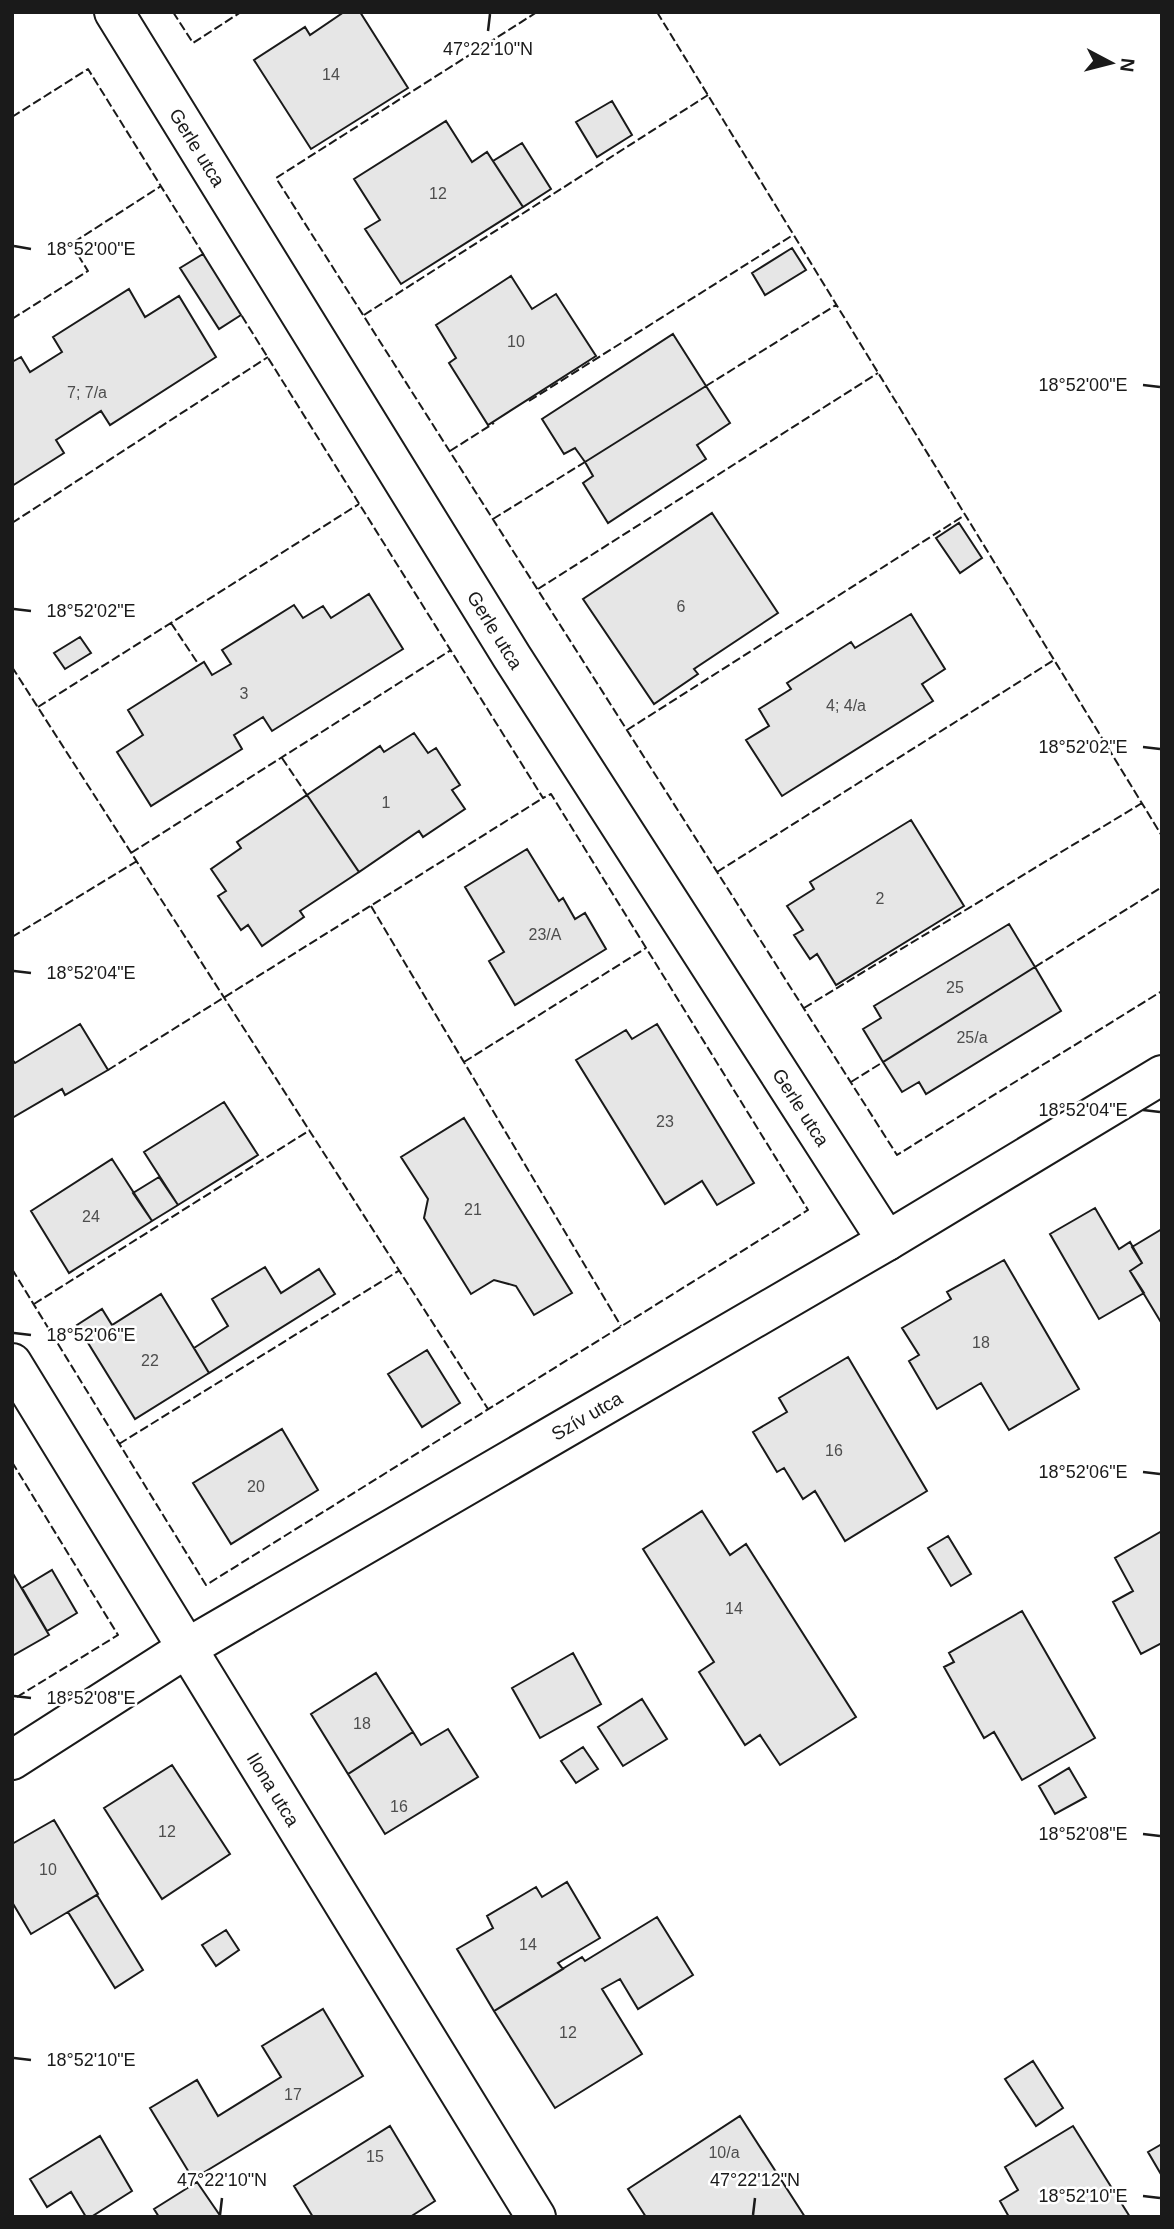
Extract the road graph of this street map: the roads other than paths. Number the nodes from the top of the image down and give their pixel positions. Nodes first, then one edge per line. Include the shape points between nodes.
1 (114, 12) edge
2 (1162, 1075) edge
3 (887, 1241) junction
4 (12, 1363) edge
5 (187, 1648) junction
6 (12, 1760) edge
7 (536, 2217) edge

1 - 3 street, Gerle utca via 512,657
2 - 3 street, Szív utca
3 - 5 street, Szív utca
4 - 5 street, Ilona utca
5 - 6 street, Szív utca
5 - 7 street, Ilona utca

